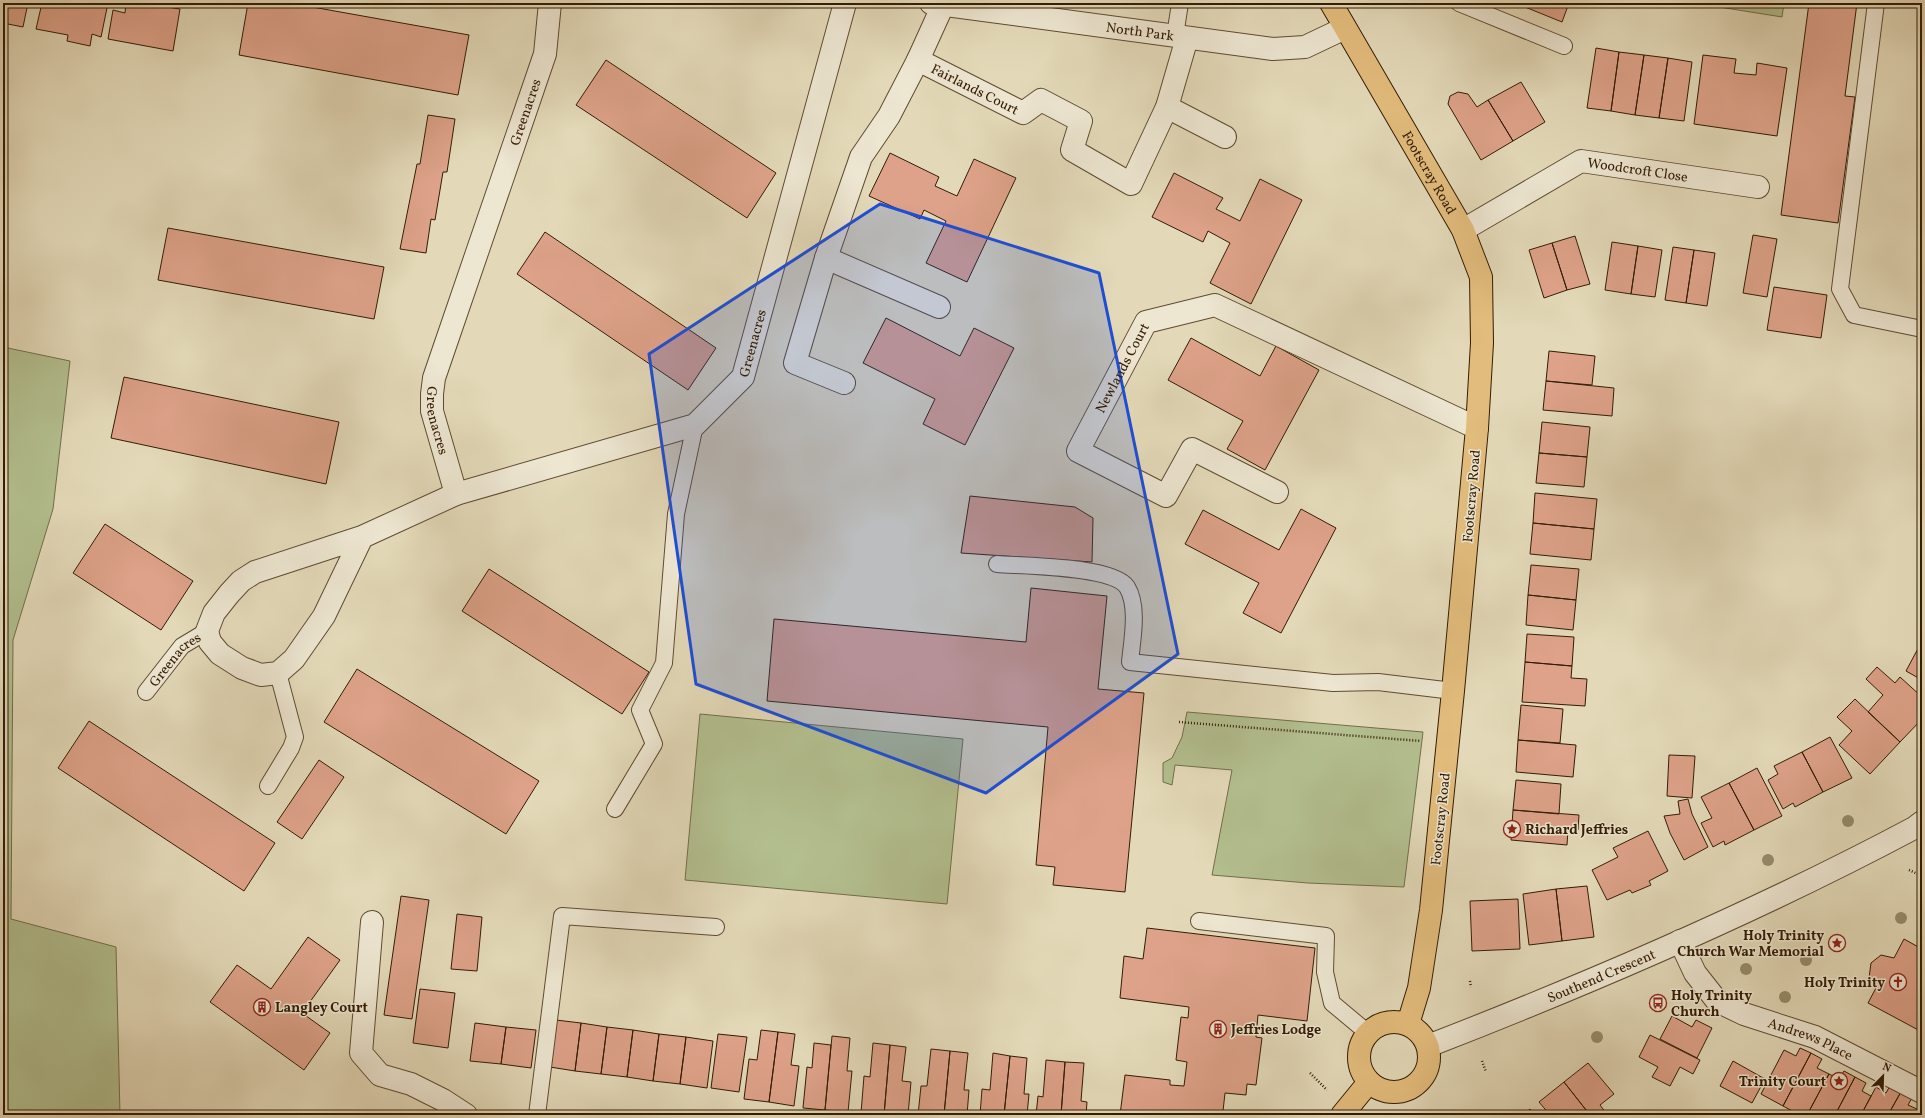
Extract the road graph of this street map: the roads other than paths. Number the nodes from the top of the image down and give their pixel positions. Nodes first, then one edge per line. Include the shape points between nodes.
1 (550, 3) edge
2 (845, 3) edge
3 (1180, 3) edge
4 (1331, 3) edge
5 (1460, 3) edge
6 (1876, 3) edge
7 (937, 4) edge
8 (1345, 28) junction
9 (1181, 37) junction
10 (1564, 46) dead end
11 (918, 60) junction
12 (1167, 107) junction
13 (1225, 137) dead end
14 (1758, 187) dead end
15 (1463, 230) junction
16 (826, 258) junction
17 (939, 307) dead end
18 (1922, 329) edge
19 (844, 383) dead end
20 (695, 425) junction
21 (1477, 428) junction
22 (1277, 492) dead end
23 (456, 494) junction
24 (362, 537) junction
25 (997, 564) dead end
26 (207, 631) junction
27 (278, 673) junction
28 (1453, 690) junction
29 (146, 692) dead end
30 (268, 786) dead end
31 (615, 809) dead end
32 (1922, 822) edge
33 (1199, 921) dead end
34 (372, 922) dead end
35 (716, 927) dead end
36 (1680, 941) junction
37 (1408, 1024) junction
38 (1368, 1033) junction
39 (1428, 1046) junction
40 (1369, 1082) junction
41 (1922, 1092) edge
42 (466, 1115) edge
43 (537, 1115) edge
44 (1342, 1115) edge

1 - 23 street, Greenacres via 544,54 434,378 432,411
2 - 20 street, Greenacres via 743,377
3 - 9 lane
4 - 8 main road, Footscray Road
5 - 10 lane
6 - 18 lane via 1840,289 1854,316
7 - 9 street, North Park
7 - 11 street, Fairlands Court
8 - 9 street, North Park via 1305,47 1273,48
8 - 15 main road, Footscray Road
9 - 12 street, Fairlands Court
11 - 12 street, Fairlands Court via 1023,114 1041,100 1081,121 1072,150 1131,184
11 - 16 street, Fairlands Court via 889,116 861,157
12 - 13 street
14 - 15 street, Woodcroft Close via 1581,161
15 - 21 main road, Footscray Road via 1481,277 1482,343
16 - 17 street
16 - 19 street, Fairlands Court via 795,363
20 - 23 street, Greenacres
20 - 31 lane via 676,514 664,663 640,710 654,744
21 - 22 street, Newlands Court via 1215,305 1146,322 1078,451 1166,496 1192,449
21 - 28 main road, Footscray Road
23 - 24 street, Greenacres
24 - 26 street, Greenacres via 255,572 241,581 229,594 214,613
24 - 27 street via 324,616 294,659
25 - 28 lane via 1094,571 1112,576 1127,587 1134,608 1130,662 1334,682 1378,682
26 - 27 street, Greenacres via 210,642 220,654 242,668 261,675
26 - 29 lane, Greenacres via 182,646
27 - 30 lane via 295,737
28 - 37 main road, Footscray Road via 1431,910 1419,988
32 - 36 street, Southend Crescent via 1856,859
33 - 38 lane via 1326,936 1325,972 1332,1003
34 - 42 street via 361,1053 380,1075 411,1084
35 - 43 lane via 562,916
36 - 39 street, Southend Crescent
36 - 41 street, Andrews Place via 1695,973 1717,1001 1744,1014 1815,1036
37 - 38 main road via 1384,1023
37 - 39 main road via 1423,1035
38 - 40 main road via 1360,1048 1359,1060 1362,1072
39 - 40 main road via 1430,1059 1426,1072 1418,1083 1407,1090 1380,1090
40 - 44 main road

